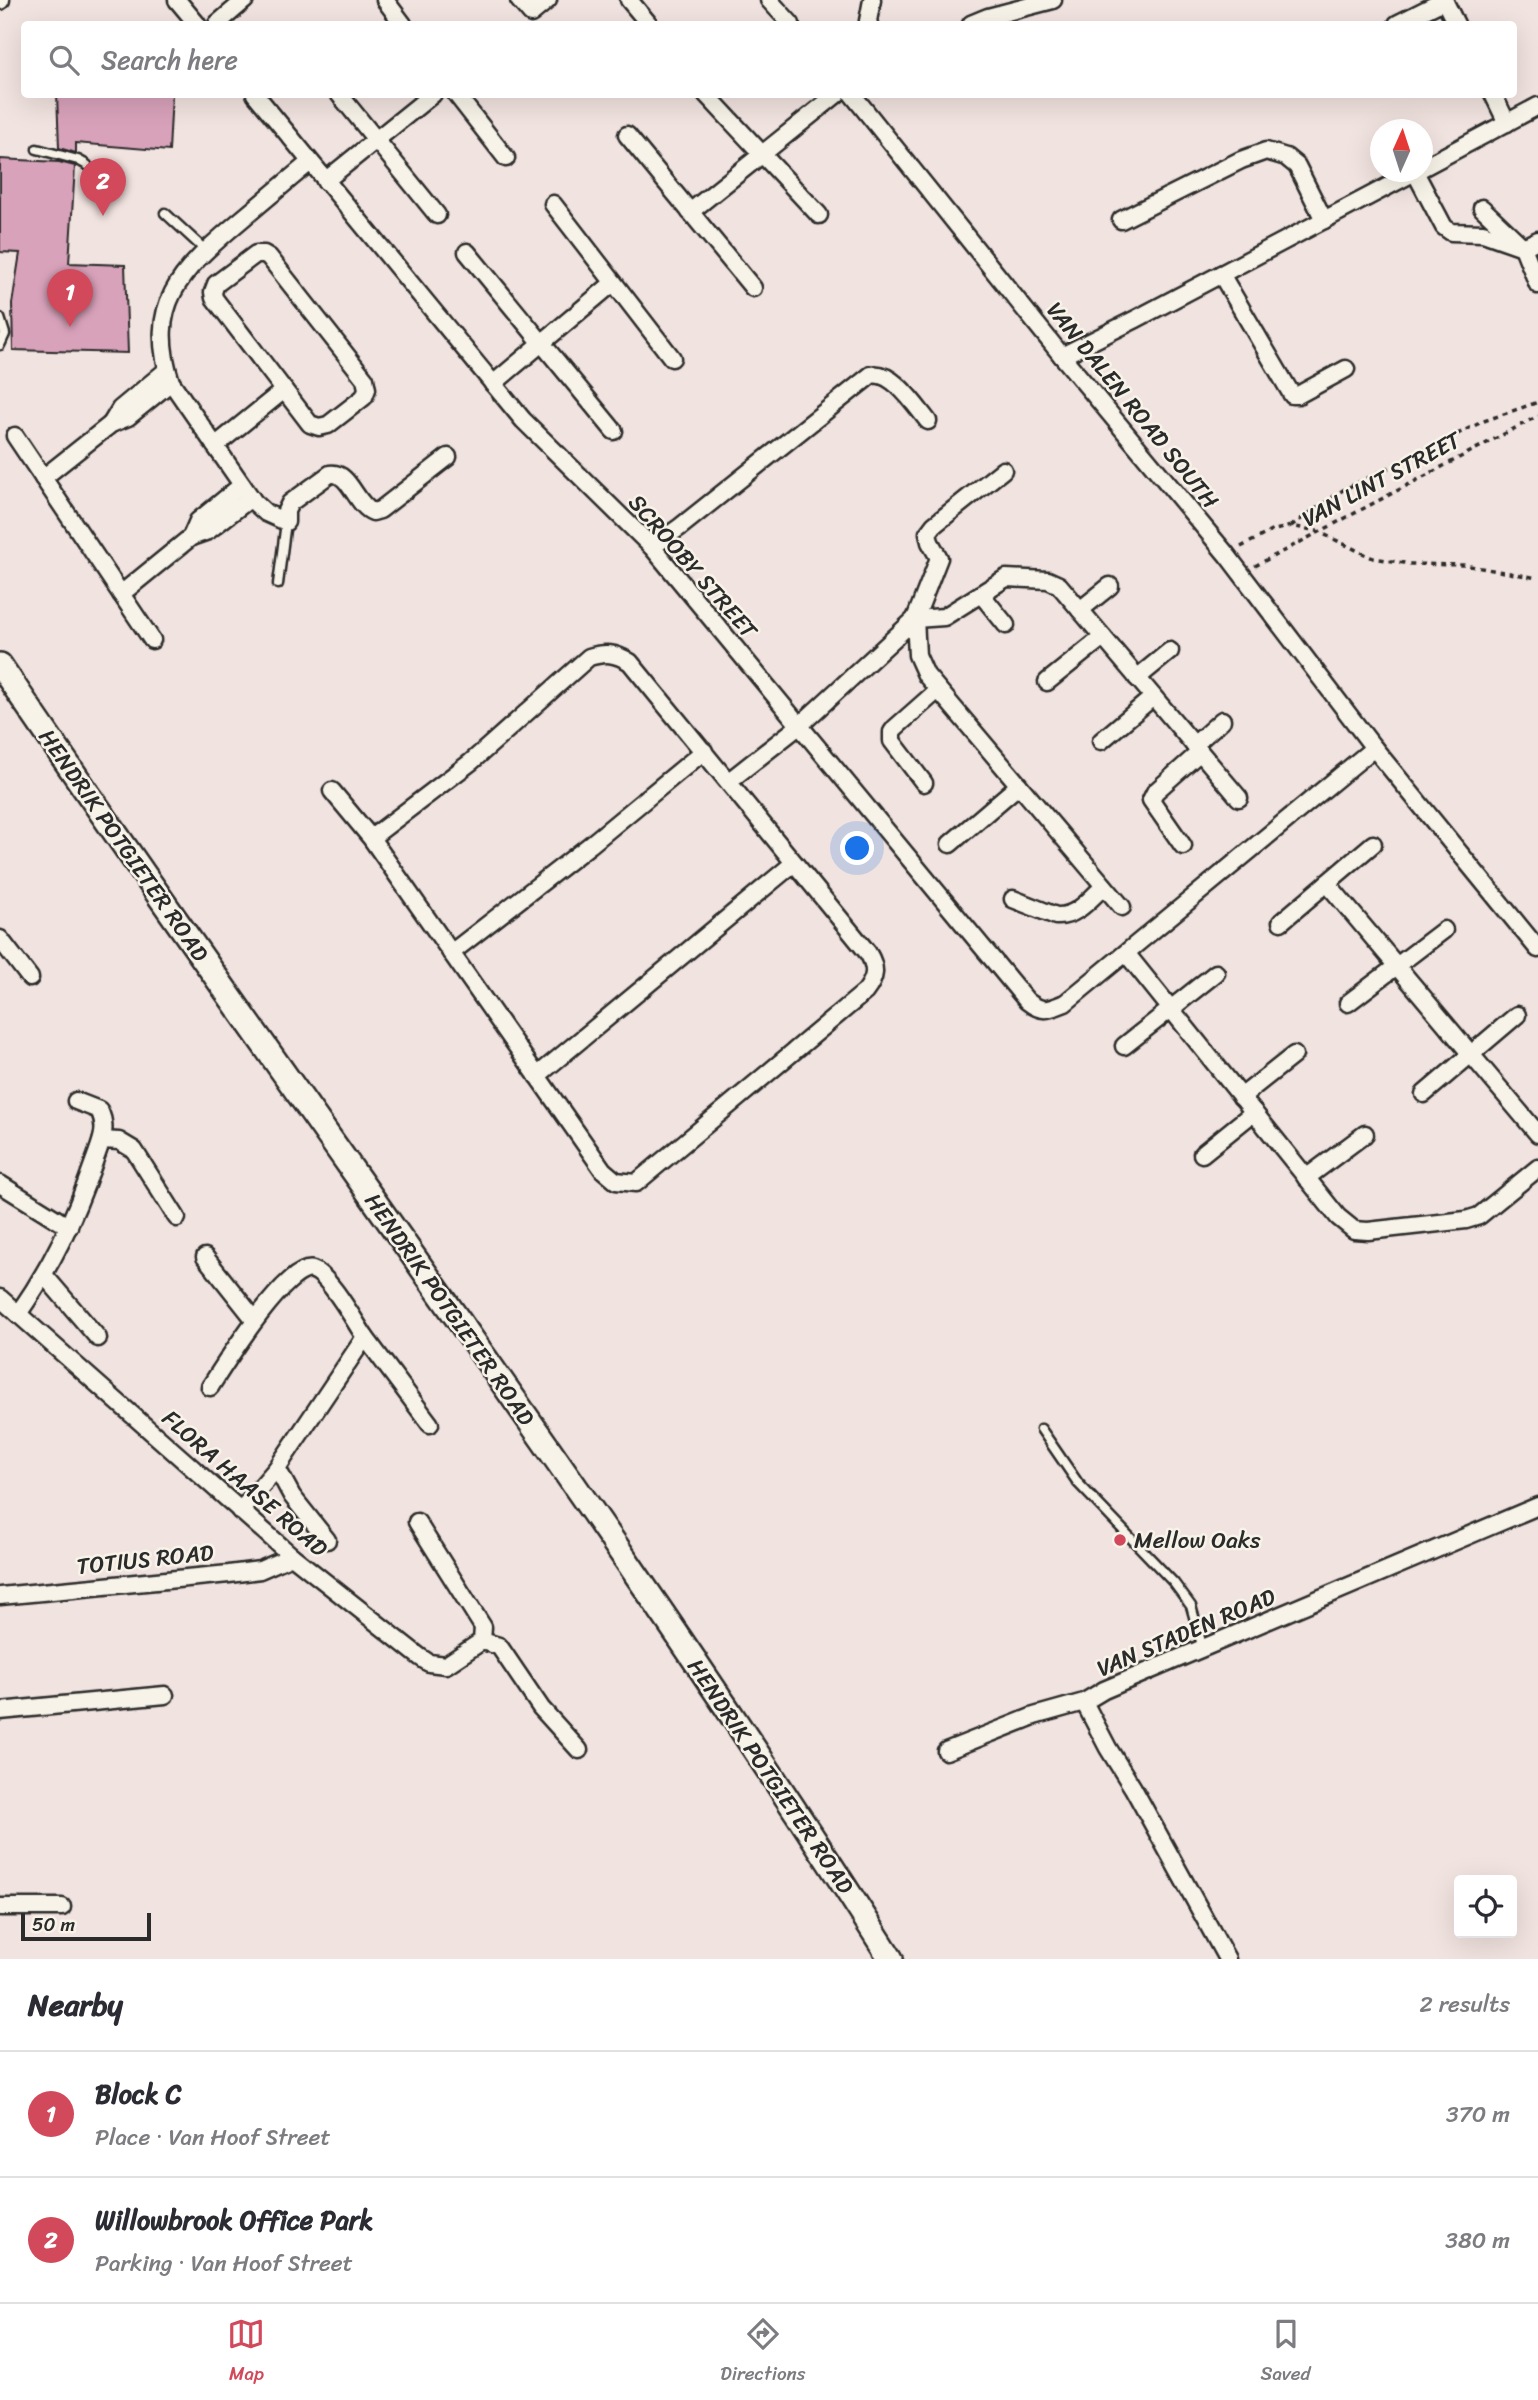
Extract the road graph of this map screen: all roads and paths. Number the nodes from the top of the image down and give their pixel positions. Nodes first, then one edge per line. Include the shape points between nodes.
1 (177, 0) edge
2 (245, 0) edge
3 (385, 0) edge
4 (519, 0) edge
5 (548, 0) edge
6 (629, 0) edge
7 (769, 0) edge
8 (872, 0) edge
9 (1053, 0) edge
10 (1444, 0) edge
11 (535, 19) edge
12 (194, 21) edge
13 (220, 21) edge
14 (401, 21) edge
15 (646, 21) edge
16 (788, 21) edge
17 (868, 21) edge
18 (978, 21) edge
19 (1403, 21) edge
20 (1454, 21) edge
21 (258, 98) edge
22 (342, 98) edge
23 (428, 98) edge
24 (459, 98) edge
25 (710, 98) edge
26 (832, 98) edge
27 (855, 98) edge
28 (1495, 98) edge
29 (1538, 107) edge
30 (1507, 123) junction
31 (627, 135) dead end
32 (376, 140) junction
33 (37, 149) dead end
34 (762, 155) junction
35 (506, 158) dead end
36 (310, 162) junction
37 (1433, 163) edge
38 (87, 165) dead end
39 (325, 180) junction
40 (1396, 182) edge
41 (1420, 182) edge
42 (553, 204) dead end
43 (1482, 208) dead end
44 (690, 212) junction
45 (165, 213) dead end
46 (437, 215) dead end
47 (819, 215) dead end
48 (1121, 220) dead end
49 (1324, 220) junction
50 (1530, 244) edge
51 (205, 250) junction
52 (467, 252) dead end
53 (1221, 274) junction
54 (613, 283) junction
55 (1538, 285) edge
56 (752, 288) dead end
57 (0, 318) edge
58 (542, 343) junction
59 (0, 345) edge
60 (1062, 356) junction
61 (672, 358) dead end
62 (1346, 369) dead end
63 (169, 376) junction
64 (493, 384) junction
65 (284, 390) junction
66 (1538, 402) edge
67 (1538, 416) edge
68 (928, 421) dead end
69 (614, 431) dead end
70 (15, 436) dead end
71 (215, 446) junction
72 (448, 457) dead end
73 (1003, 470) dead end
74 (43, 478) junction
75 (246, 491) junction
76 (285, 522) junction
77 (1291, 526) junction
78 (1318, 531) junction
79 (652, 547) junction
80 (1227, 555) junction
81 (1241, 573) junction
82 (1538, 578) edge
83 (278, 584) dead end
84 (1110, 586) dead end
85 (121, 594) junction
86 (981, 594) junction
87 (1080, 610) junction
88 (915, 619) junction
89 (1006, 625) dead end
90 (1103, 637) junction
91 (152, 640) dead end
92 (1170, 651) dead end
93 (0, 665) edge
94 (1137, 678) junction
95 (1047, 682) dead end
96 (938, 690) junction
97 (1153, 697) junction
98 (1222, 720) dead end
99 (799, 726) junction
100 (1101, 741) dead end
101 (1197, 748) junction
102 (1374, 748) junction
103 (704, 751) junction
104 (729, 780) junction
105 (924, 783) dead end
106 (1019, 785) junction
107 (332, 791) dead end
108 (1239, 798) dead end
109 (371, 838) junction
110 (950, 844) dead end
111 (1373, 844) dead end
112 (1183, 846) dead end
113 (794, 863) junction
114 (1327, 883) junction
115 (1104, 886) junction
116 (1013, 899) dead end
117 (1122, 907) dead end
118 (1281, 922) dead end
119 (1444, 930) dead end
120 (0, 939) edge
121 (1538, 949) edge
122 (451, 953) junction
123 (1126, 953) junction
124 (1397, 966) junction
125 (1216, 973) dead end
126 (30, 978) dead end
127 (1348, 1003) dead end
128 (1171, 1009) junction
129 (1517, 1015) dead end
130 (1124, 1046) dead end
131 (1471, 1054) junction
132 (1294, 1055) dead end
133 (537, 1076) junction
134 (1424, 1094) dead end
135 (1241, 1097) junction
136 (76, 1101) dead end
137 (1254, 1112) junction
138 (1365, 1134) dead end
139 (1538, 1135) edge
140 (102, 1140) junction
141 (1202, 1154) dead end
142 (1538, 1168) edge
143 (1306, 1178) junction
144 (0, 1184) edge
145 (177, 1218) dead end
146 (69, 1227) junction
147 (205, 1257) dead end
148 (44, 1275) junction
149 (0, 1298) edge
150 (18, 1314) junction
151 (254, 1320) junction
152 (365, 1337) junction
153 (98, 1338) dead end
154 (210, 1387) dead end
155 (430, 1424) dead end
156 (1041, 1429) dead end
157 (277, 1468) junction
158 (1538, 1506) edge
159 (240, 1511) junction
160 (417, 1522) dead end
161 (327, 1540) dead end
162 (292, 1556) junction
163 (0, 1596) edge
164 (477, 1643) junction
165 (1203, 1649) junction
166 (165, 1695) dead end
167 (1084, 1702) junction
168 (0, 1711) edge
169 (579, 1750) dead end
170 (946, 1751) dead end
171 (0, 1907) edge
172 (62, 1907) dead end
173 (891, 1959) edge
174 (1227, 1959) edge

1 - 12 street
2 - 13 street
3 - 14 street
4 - 11 street
5 - 11 street
6 - 15 street
7 - 16 street
8 - 17 street
9 - 18 street
10 - 19 street
10 - 20 street
21 - 36 street, SCROOBY STREET
22 - 32 street
23 - 32 street
24 - 35 street
25 - 34 street
26 - 34 street
27 - 60 street, VAN DALEN ROAD SOUTH
28 - 30 street
29 - 30 street
30 - 37 street
31 - 44 street
32 - 39 street
32 - 46 street
33 - 38 lane
34 - 44 street
34 - 47 street
36 - 39 street, SCROOBY STREET
36 - 51 street
39 - 64 street, SCROOBY STREET
40 - 49 street
41 - 50 street via 1451,232 1483,233
42 - 54 street
43 - 50 street
44 - 56 street
45 - 51 lane
48 - 49 street via 1266,151 1297,166
49 - 53 street
50 - 55 street
51 - 63 street via 168,301 163,321
52 - 58 street
53 - 60 street
53 - 62 street via 1292,395
54 - 58 street
54 - 61 street
57 - 59 lane via 5,334
58 - 64 street
58 - 69 street
60 - 80 street, VAN DALEN ROAD SOUTH
63 - 71 street
63 - 74 street via 128,417 111,424
64 - 79 street, SCROOBY STREET via 523,420
65 - 65 street via 214,298 216,284 256,254 269,257 365,379 367,388 364,397 319,427 310,424
65 - 71 street
66 - 77 path via 1484,421 1343,490
67 - 78 path, VAN LINT STREET
68 - 79 street via 890,378 871,375
70 - 74 street
71 - 75 street
72 - 76 street via 373,512 362,505 342,476 330,474 290,503
73 - 88 street via 930,529 928,538 938,562
74 - 85 street
75 - 76 street via 266,513
75 - 85 street via 208,531 191,537
76 - 83 lane
77 - 78 path
77 - 80 path via 1271,531
78 - 81 path, VAN LINT STREET
78 - 82 path via 1373,558 1464,565
79 - 99 street, SCROOBY STREET
80 - 81 street, VAN DALEN ROAD SOUTH
81 - 102 street, VAN DALEN ROAD SOUTH
84 - 87 street
85 - 91 street
86 - 87 street via 1012,577 1048,580 1059,584
86 - 88 street via 944,617
86 - 89 street
87 - 90 street
88 - 96 street via 917,655
88 - 99 street
90 - 94 street
90 - 95 street
92 - 94 street
93 - 173 main road, HENDRIK POTGIETER ROAD via 686,1648
94 - 97 street
96 - 105 street via 891,736
96 - 106 street
97 - 100 street
97 - 101 street
98 - 101 street
99 - 104 street
99 - 123 street, SCROOBY STREET via 1037,1009 1050,1010 1065,1003
101 - 108 street
101 - 112 street via 1151,800
102 - 121 street, VAN DALEN ROAD SOUTH
102 - 123 street
103 - 104 street
103 - 109 street via 630,662 604,652 589,657 471,762
103 - 122 street
104 - 113 street
106 - 110 street
106 - 115 street
107 - 109 street
109 - 122 street
111 - 114 street
113 - 133 street
113 - 133 street via 869,953 876,971 872,983 636,1183 607,1176
114 - 118 street
114 - 124 street
115 - 116 street via 1075,913 1063,917
115 - 117 street
119 - 124 street
120 - 126 street
122 - 133 street
123 - 128 street
124 - 127 street
124 - 131 street
125 - 128 street
128 - 130 street
128 - 135 street
129 - 131 street
131 - 134 street
131 - 139 street
132 - 135 street
135 - 137 street
136 - 140 street via 99,1110 105,1127
137 - 141 street
137 - 143 street
138 - 143 street
140 - 145 street via 119,1141 134,1150
140 - 146 street
142 - 143 street via 1479,1216 1368,1231 1345,1225
144 - 146 street
146 - 148 street
147 - 151 street
148 - 150 street
148 - 153 street
149 - 150 street, FLORA HAASE ROAD
150 - 159 street, FLORA HAASE ROAD
151 - 152 street via 292,1276 309,1269 322,1275
151 - 154 street
152 - 155 street
152 - 157 street
156 - 165 lane via 1078,1483 1191,1606
157 - 159 street
157 - 161 street via 292,1496
158 - 165 street, VAN STADEN ROAD
159 - 162 street, FLORA HAASE ROAD
160 - 164 street via 483,1627
162 - 163 street, TOTIUS ROAD via 260,1570
162 - 164 street, FLORA HAASE ROAD via 429,1663 446,1665
164 - 169 street via 499,1646 541,1708
165 - 167 street, VAN STADEN ROAD
166 - 168 street
167 - 170 street via 1034,1716
167 - 174 street, VAN STADEN ROAD
171 - 172 street

